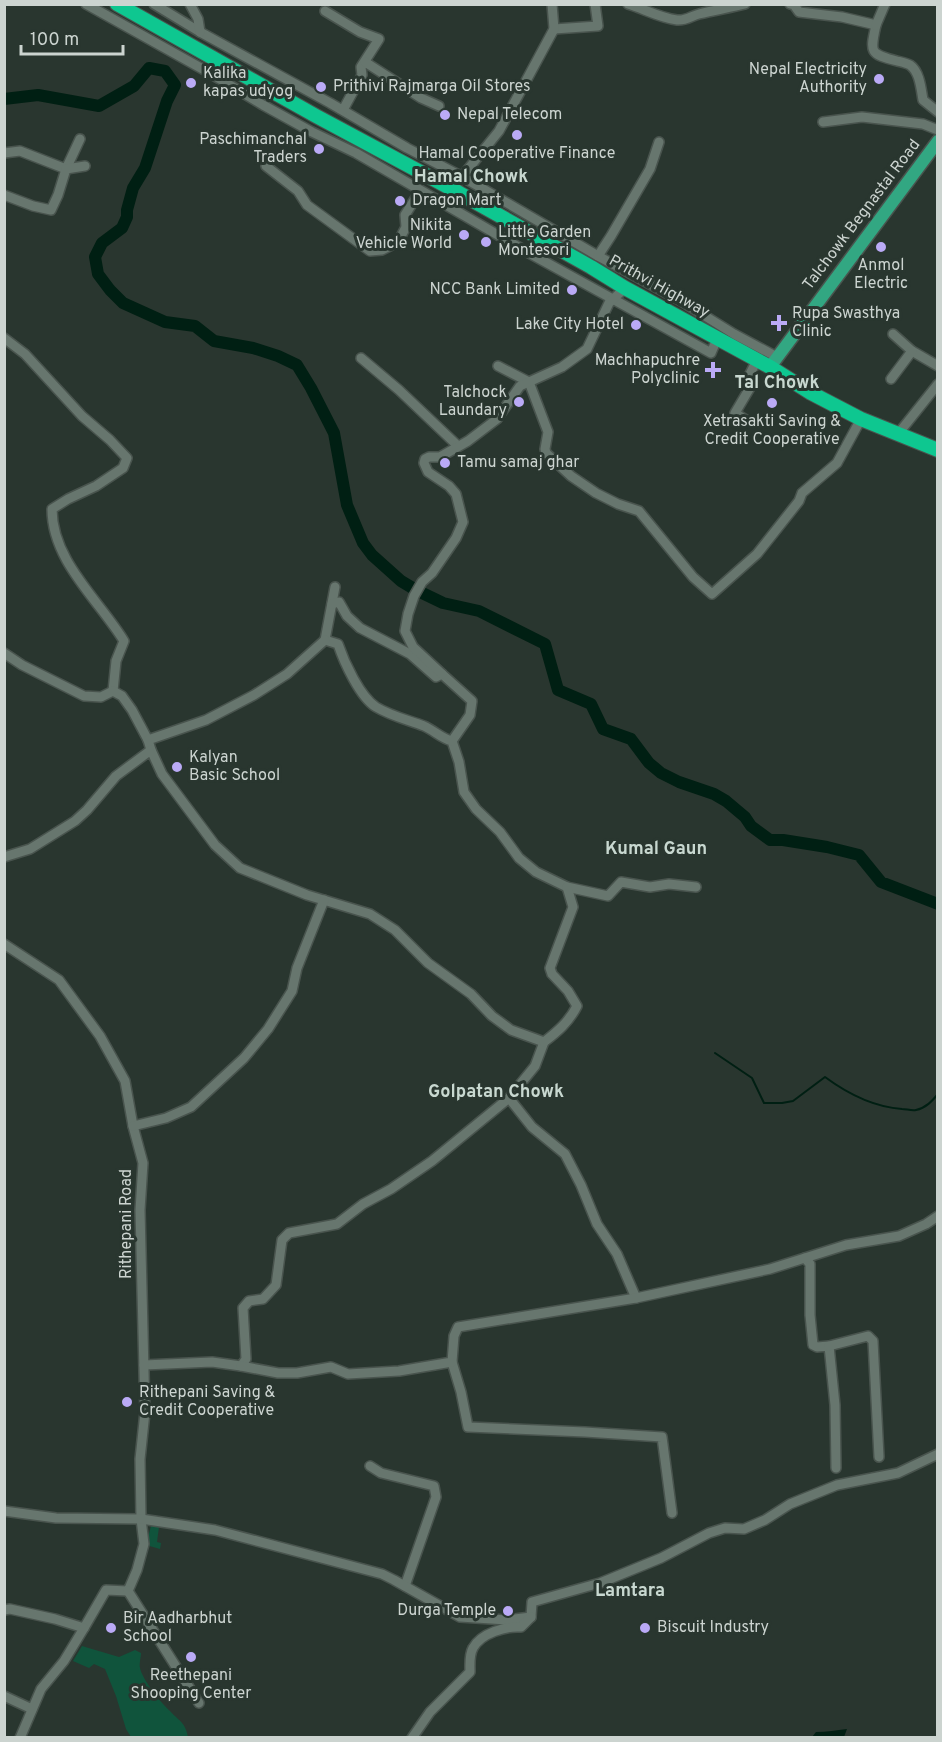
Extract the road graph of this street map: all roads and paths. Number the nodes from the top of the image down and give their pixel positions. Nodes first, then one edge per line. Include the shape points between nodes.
1 (86, 4) edge
2 (117, 4) edge
3 (154, 4) edge
4 (190, 4) edge
5 (552, 4) edge
6 (595, 4) edge
7 (628, 4) edge
8 (745, 4) edge
9 (790, 4) edge
10 (885, 4) edge
11 (325, 11) dead end
12 (876, 25) junction
13 (554, 29) junction
14 (200, 32) junction
15 (364, 62) junction
16 (325, 101) junction
17 (439, 106) dead end
18 (343, 110) junction
19 (938, 112) edge
20 (316, 116) junction
21 (823, 122) dead end
22 (938, 130) edge
23 (80, 139) dead end
24 (938, 141) edge
25 (659, 142) dead end
26 (4, 153) edge
27 (85, 166) dead end
28 (266, 166) dead end
29 (66, 169) junction
30 (461, 176) junction
31 (452, 189) junction
32 (420, 191) junction
33 (4, 195) edge
34 (598, 256) junction
35 (625, 288) junction
36 (612, 299) junction
37 (893, 334) dead end
38 (4, 338) edge
39 (717, 339) junction
40 (912, 351) junction
41 (361, 358) dead end
42 (757, 360) junction
43 (774, 362) junction
44 (498, 366) dead end
45 (938, 366) edge
46 (891, 379) dead end
47 (529, 382) junction
48 (938, 384) edge
49 (861, 419) junction
50 (746, 420) dead end
51 (898, 434) junction
52 (458, 446) junction
53 (938, 450) edge
54 (335, 587) dead end
55 (332, 604) junction
56 (325, 640) junction
57 (4, 653) edge
58 (442, 674) junction
59 (113, 691) junction
60 (148, 740) junction
61 (453, 741) junction
62 (151, 750) junction
63 (4, 857) edge
64 (567, 887) junction
65 (696, 887) dead end
66 (324, 900) junction
67 (4, 944) edge
68 (544, 1042) junction
69 (509, 1098) junction
70 (133, 1126) junction
71 (938, 1216) edge
72 (805, 1258) junction
73 (636, 1298) junction
74 (830, 1346) junction
75 (452, 1362) junction
76 (144, 1365) junction
77 (242, 1366) junction
78 (938, 1454) edge
79 (879, 1458) dead end
80 (370, 1466) dead end
81 (836, 1468) dead end
82 (4, 1511) edge
83 (672, 1513) dead end
84 (141, 1519) junction
85 (405, 1586) junction
86 (128, 1591) junction
87 (4, 1610) edge
88 (531, 1617) junction
89 (84, 1628) junction
90 (4, 1696) edge
91 (199, 1703) dead end
92 (32, 1709) junction
93 (20, 1737) edge
94 (412, 1737) edge

1 - 32 street
2 - 20 highway, Prithvi Highway
3 - 14 street
4 - 14 street
5 - 13 street
6 - 13 street via 598,27
7 - 8 street via 678,20
9 - 12 street via 799,12
10 - 12 street
11 - 15 street via 380,39
12 - 19 street via 873,51 877,56 909,64 915,70 923,100
13 - 30 street via 499,131
14 - 16 street
15 - 17 street
15 - 18 street via 362,75
16 - 18 street
16 - 20 street
18 - 30 street
20 - 31 highway, Prithvi Highway
21 - 22 street via 862,117 923,124
23 - 29 street
24 - 43 main road, Talchowk Begnastal Road
25 - 34 street via 650,169
26 - 29 street via 20,151
27 - 29 street
28 - 32 street via 298,191 308,206 370,251 398,242 406,227 405,215
29 - 33 street via 51,210
30 - 31 street
30 - 34 street
31 - 35 highway, Prithvi Highway
32 - 36 street
34 - 43 street via 734,334
35 - 36 street
35 - 39 highway, Prithvi Highway
36 - 39 street via 711,353
36 - 47 street via 587,349 562,367
37 - 40 street
38 - 59 street via 25,354 127,458 123,468 52,509 52,524 62,551 124,641 116,661
39 - 42 highway, Prithvi Highway
40 - 45 street
40 - 46 street
41 - 52 street
42 - 43 highway, Prithvi Highway
42 - 50 street via 746,382 751,386 735,413
43 - 49 highway, Prithvi Highway via 811,393
44 - 47 street
47 - 49 street via 548,432 546,453 596,493 639,512 712,594 757,554 802,493 837,463
47 - 52 street via 520,386 497,419
48 - 51 street
49 - 51 highway, Prithvi Highway
51 - 53 highway, Prithvi Highway
52 - 58 street via 440,457 424,459 428,472 456,494 463,522 414,596 405,631 413,646
54 - 55 street
55 - 56 street
55 - 58 street via 339,602 360,628 410,654 436,677
56 - 60 street via 287,674 254,695 206,720
56 - 61 street via 338,644 346,668 373,706
57 - 59 street via 84,696 101,697
58 - 61 street via 472,701 470,715
59 - 60 street via 132,710
60 - 62 street
61 - 64 street via 464,792 476,809 519,858 536,872
62 - 63 street via 116,776 75,821 30,849
62 - 66 street via 162,774 215,845 240,868
64 - 65 street via 608,896 621,882 650,887
64 - 68 street via 573,907 550,968 577,1006 571,1018
66 - 68 street via 370,914 395,930 492,1016 511,1030
66 - 70 street via 292,991 244,1058 191,1107
67 - 70 street, Rithepani Road via 59,980 100,1036 125,1081
68 - 69 street via 535,1066
69 - 73 street via 532,1127 565,1154
69 - 77 street via 432,1161 337,1224 288,1233 282,1239 276,1285 263,1299 249,1301 243,1308 246,1359
70 - 76 street, Rithepani Road via 143,1163 140,1220
71 - 72 street via 899,1236 846,1245
72 - 73 street
72 - 74 street via 810,1264 813,1345
73 - 75 street via 458,1327
74 - 79 street via 868,1336 873,1341
74 - 81 street
75 - 77 street via 348,1374 331,1368 278,1373
75 - 83 street via 468,1427 662,1437
76 - 77 street via 212,1362
76 - 84 street, Rithepani Road
78 - 88 street via 898,1473 837,1485 744,1529 725,1528 709,1533 600,1583 532,1602
80 - 85 street via 381,1473 434,1486 436,1497
82 - 84 street via 56,1518
84 - 85 street via 215,1530 362,1568
84 - 86 street, Rithepani Road via 144,1544
85 - 88 street via 460,1617
86 - 89 street via 106,1590
86 - 91 street
87 - 89 street
88 - 94 street via 521,1627 511,1626 488,1635 474,1646 470,1672 430,1712
89 - 92 street via 41,1689
90 - 92 street
92 - 93 street

